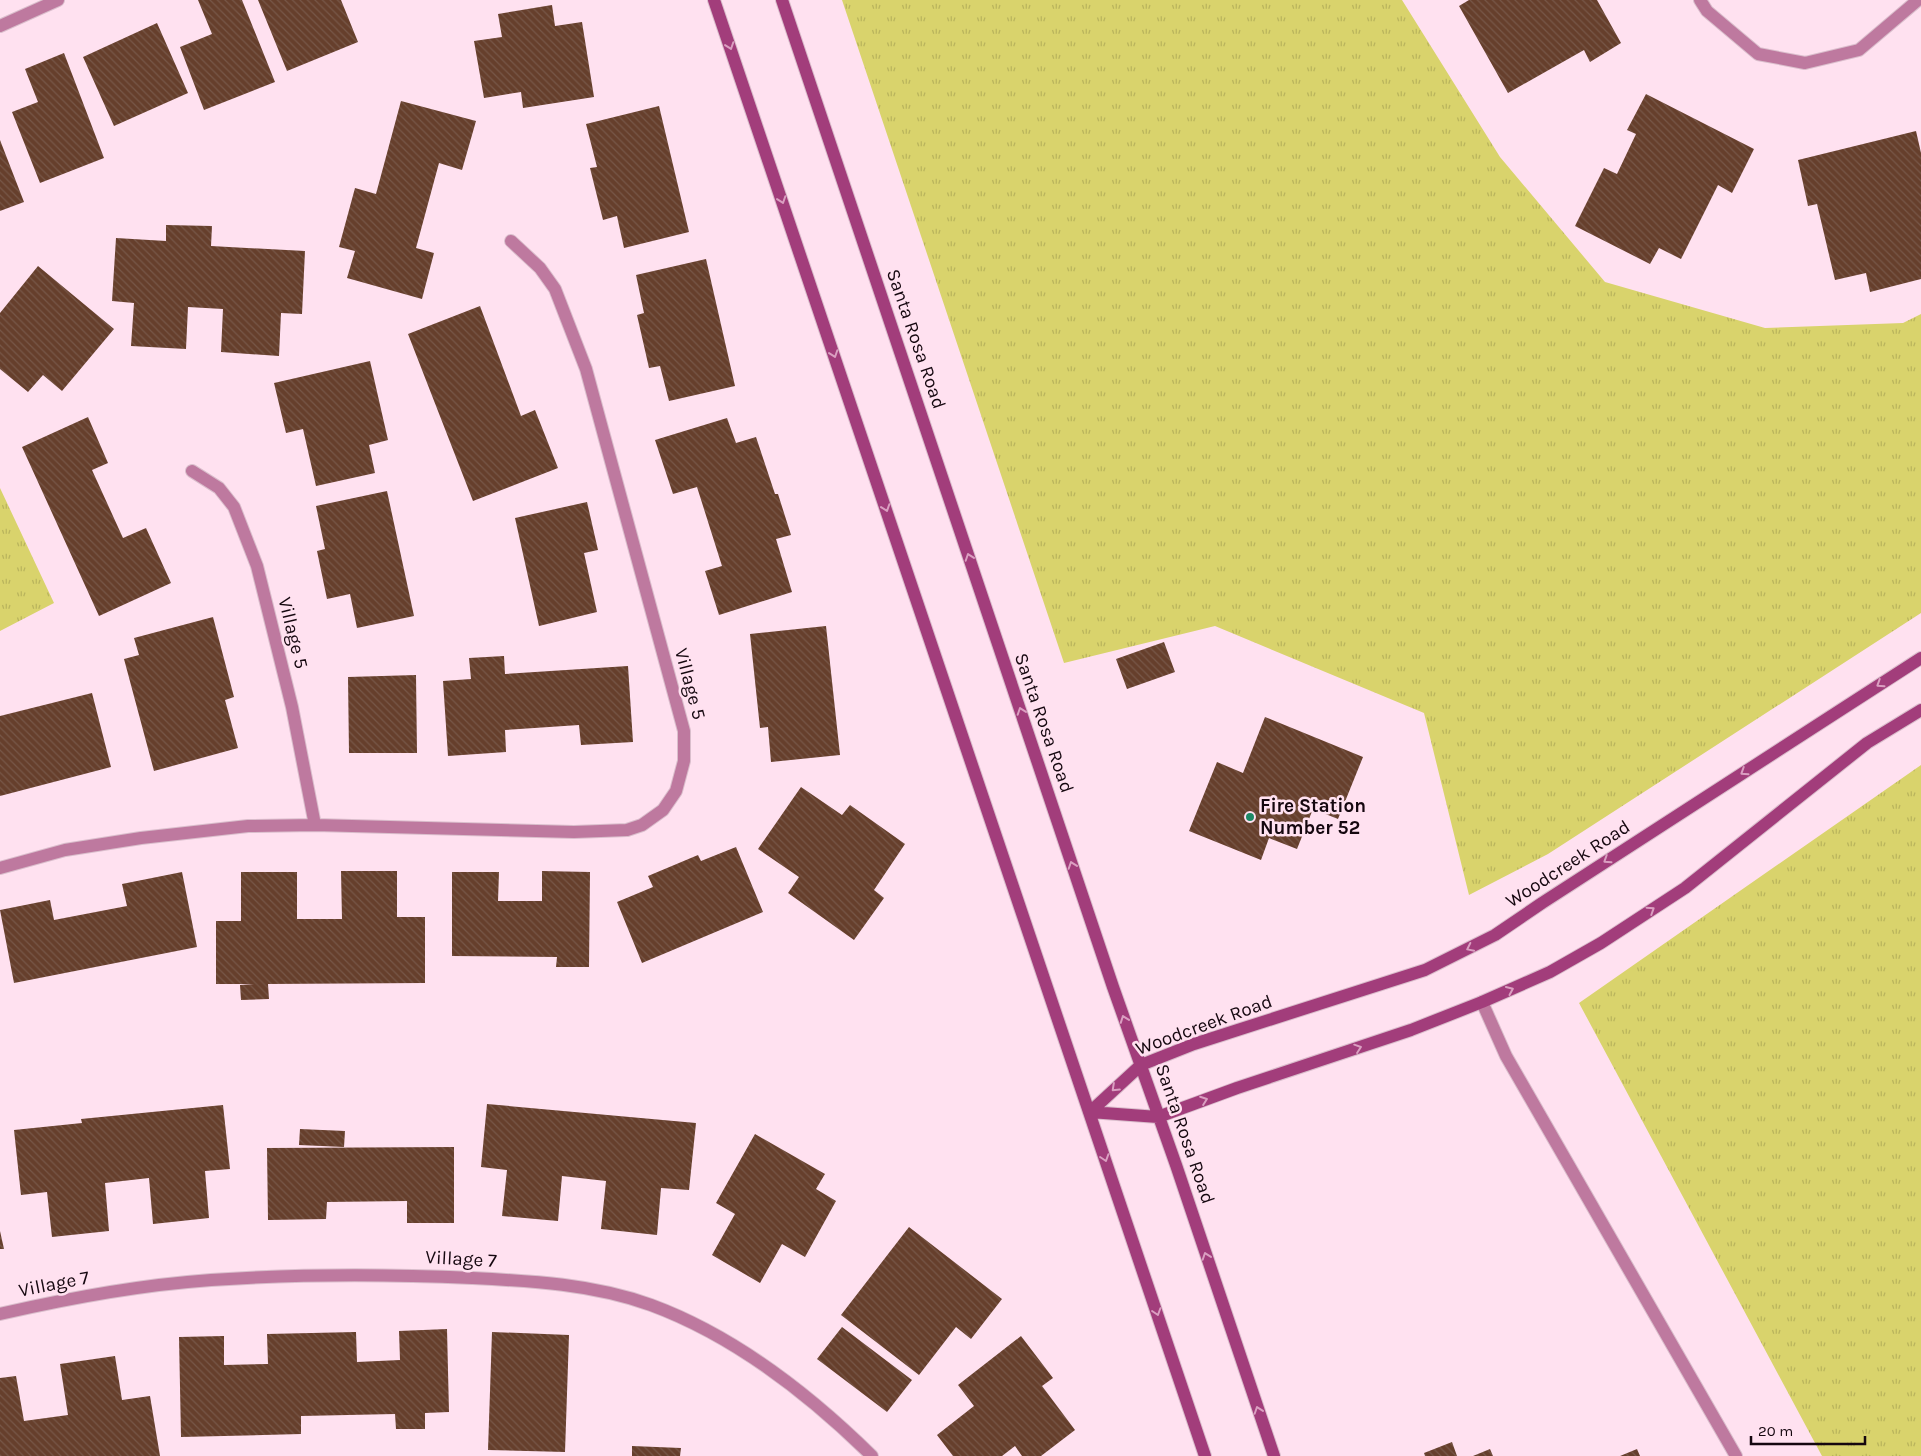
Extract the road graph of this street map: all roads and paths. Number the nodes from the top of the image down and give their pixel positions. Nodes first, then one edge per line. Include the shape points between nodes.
1 (58, 0) edge
2 (714, 0) edge
3 (782, 0) edge
4 (1700, 0) edge
5 (1918, 0) edge
6 (0, 26) edge
7 (511, 241) dead end
8 (192, 472) dead end
9 (1921, 658) edge
10 (1921, 710) edge
11 (315, 826) junction
12 (0, 868) edge
13 (1482, 1002) junction
14 (1141, 1065) junction
15 (1090, 1112) junction
16 (1158, 1117) junction
17 (0, 1314) edge
18 (872, 1456) edge
19 (1205, 1456) edge
20 (1274, 1456) edge
21 (1736, 1456) edge

1 - 6 street
2 -> 15 main road
14 -> 3 main road, Santa Rosa Road
4 - 5 street via 1707,11 1758,54 1804,63 1859,50
7 - 11 street, Village 5 via 540,268 555,289 586,369 684,731 684,762 676,791 663,810 642,825 627,830
8 - 11 street, Village 5 via 219,488 234,507 257,566 292,707
9 -> 14 main road, Woodcreek Road via 1495,935 1426,970 1194,1044
13 -> 10 main road via 1559,967 1685,888 1867,744
11 - 12 street, Village 5 via 248,826 141,838 65,850
16 -> 13 main road via 1411,1030
13 - 21 street via 1506,1056
14 -> 15 main road, Woodcreek Road
14 - 16 main road, Santa Rosa Road
15 - 16 main road
15 -> 19 main road
20 -> 16 main road, Santa Rosa Road
17 - 18 street, Village 7 via 148,1287 239,1278 408,1274 534,1281 576,1287 650,1305 721,1339 802,1394

